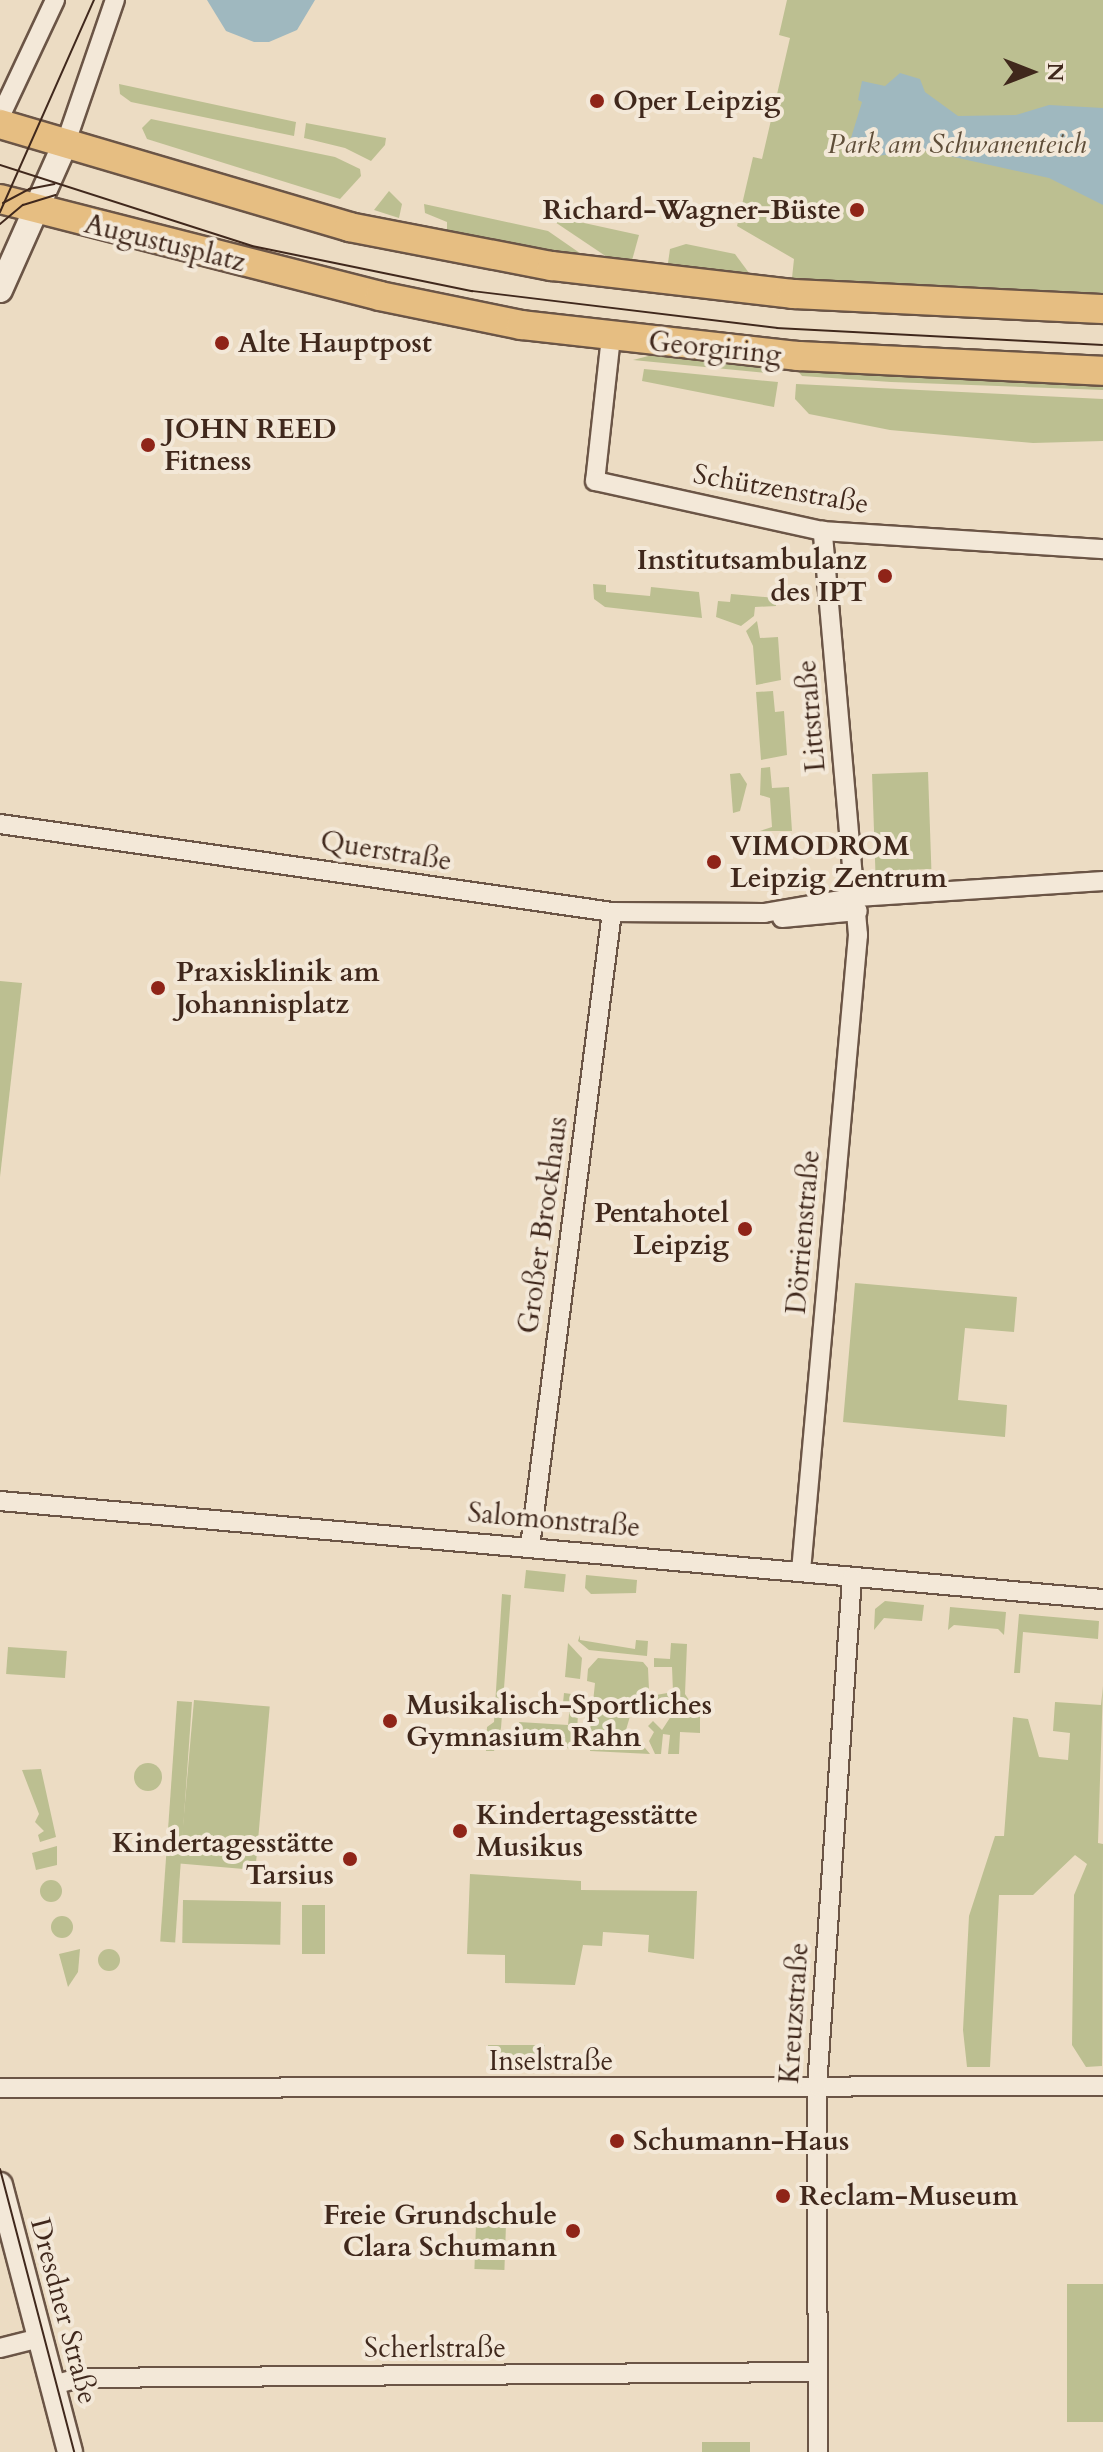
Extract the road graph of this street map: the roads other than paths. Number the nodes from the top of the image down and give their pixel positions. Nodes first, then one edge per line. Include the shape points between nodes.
1 (55, 0) edge
2 (115, 0) edge
3 (0, 117) edge
4 (0, 124) edge
5 (66, 142) junction
6 (0, 199) edge
7 (36, 209) junction
8 (331, 284) joint
9 (0, 290) edge
10 (1103, 309) edge
11 (611, 337) junction
12 (1103, 371) edge
13 (823, 531) junction
14 (1103, 549) edge
15 (0, 824) edge
16 (1103, 881) edge
17 (857, 904) junction
18 (612, 912) junction
19 (0, 1501) edge
20 (530, 1546) junction
21 (801, 1571) junction
22 (852, 1578) junction
23 (1103, 1599) edge
24 (1103, 2086) edge
25 (817, 2087) junction
26 (0, 2088) edge
27 (0, 2185) edge
28 (40, 2338) junction
29 (0, 2348) edge
30 (818, 2372) junction
31 (53, 2385) junction
32 (70, 2452) edge
33 (818, 2452) edge

1 - 3 street
2 - 5 street
4 - 5 main road
5 - 7 main road
5 - 10 main road via 349,227 552,266 908,302
6 - 7 main road, Augustusplatz
7 - 8 main road, Augustusplatz
7 - 9 main road
8 - 11 main road, Georgiring via 442,310
11 - 12 main road, Georgiring via 871,361
11 - 13 street, Schützenstraße via 595,481
13 - 14 street, Schützenstraße
13 - 17 street, Littstraße
15 - 18 street, Querstraße
16 - 17 street, Querstraße
17 - 18 street, Querstraße via 764,913
17 - 21 street, Dörrienstraße
18 - 20 street, Großer Brockhaus
19 - 20 street, Salomonstraße
20 - 21 street, Salomonstraße
21 - 22 street, Salomonstraße
22 - 23 street, Salomonstraße
22 - 25 street, Kreuzstraße
24 - 25 street, Inselstraße
25 - 26 street, Inselstraße
25 - 30 street, Kreuzstraße
27 - 28 main road, Dresdner Straße
28 - 29 street
28 - 31 main road, Dresdner Straße
30 - 31 street, Scherlstraße via 80,2378
30 - 33 street, Kreuzstraße
31 - 32 main road, Dresdner Straße

